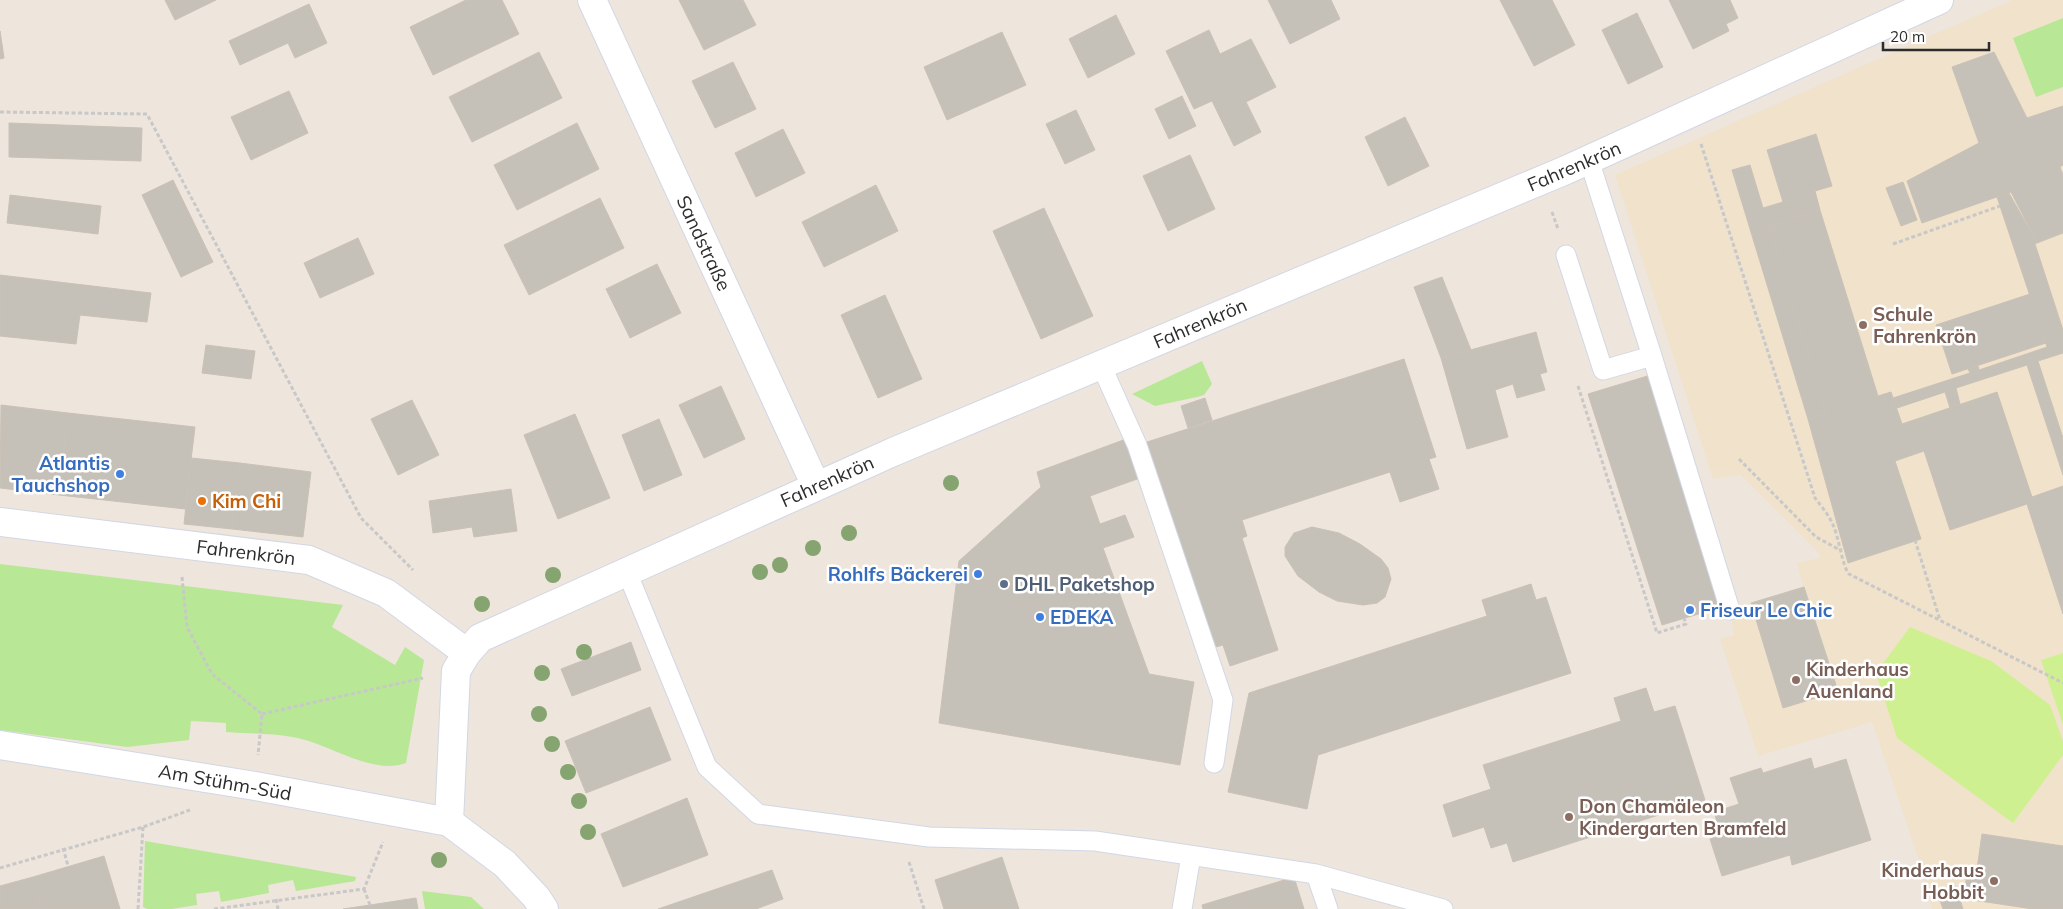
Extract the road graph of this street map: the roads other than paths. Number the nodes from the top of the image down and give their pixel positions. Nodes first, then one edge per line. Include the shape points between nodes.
1 (592, 0) edge
2 (1939, 0) edge
3 (1905, 7) edge
4 (1589, 160) junction
5 (1566, 255) road end
6 (1652, 356) junction
7 (1101, 365) junction
8 (816, 486) junction
9 (0, 522) edge
10 (627, 572) junction
11 (1730, 610) dead end
12 (462, 662) junction
13 (0, 744) edge
14 (1214, 763) dead end
15 (449, 822) junction
16 (1191, 856) junction
17 (1316, 874) junction
18 (544, 909) edge
19 (1182, 909) edge
20 (1328, 909) edge
21 (1443, 909) edge

1 - 8 street, Sandstraße
2 - 3 street, Fahrenkrön
3 - 4 street, Fahrenkrön
4 - 6 lane
4 - 7 street, Fahrenkrön
5 - 6 lane via 1603,370
6 - 11 lane
7 - 8 street, Fahrenkrön
7 - 14 lane via 1137,445 1223,700
8 - 10 street, Fahrenkrön
9 - 12 street, Fahrenkrön via 310,560 386,593
10 - 12 street, Fahrenkrön via 480,638
10 - 16 lane via 706,767 758,814 929,837 1095,841
12 - 15 street
13 - 15 street, Am Stühm-Süd
15 - 18 street via 505,864
16 - 17 lane
16 - 19 lane
17 - 20 lane
17 - 21 lane

